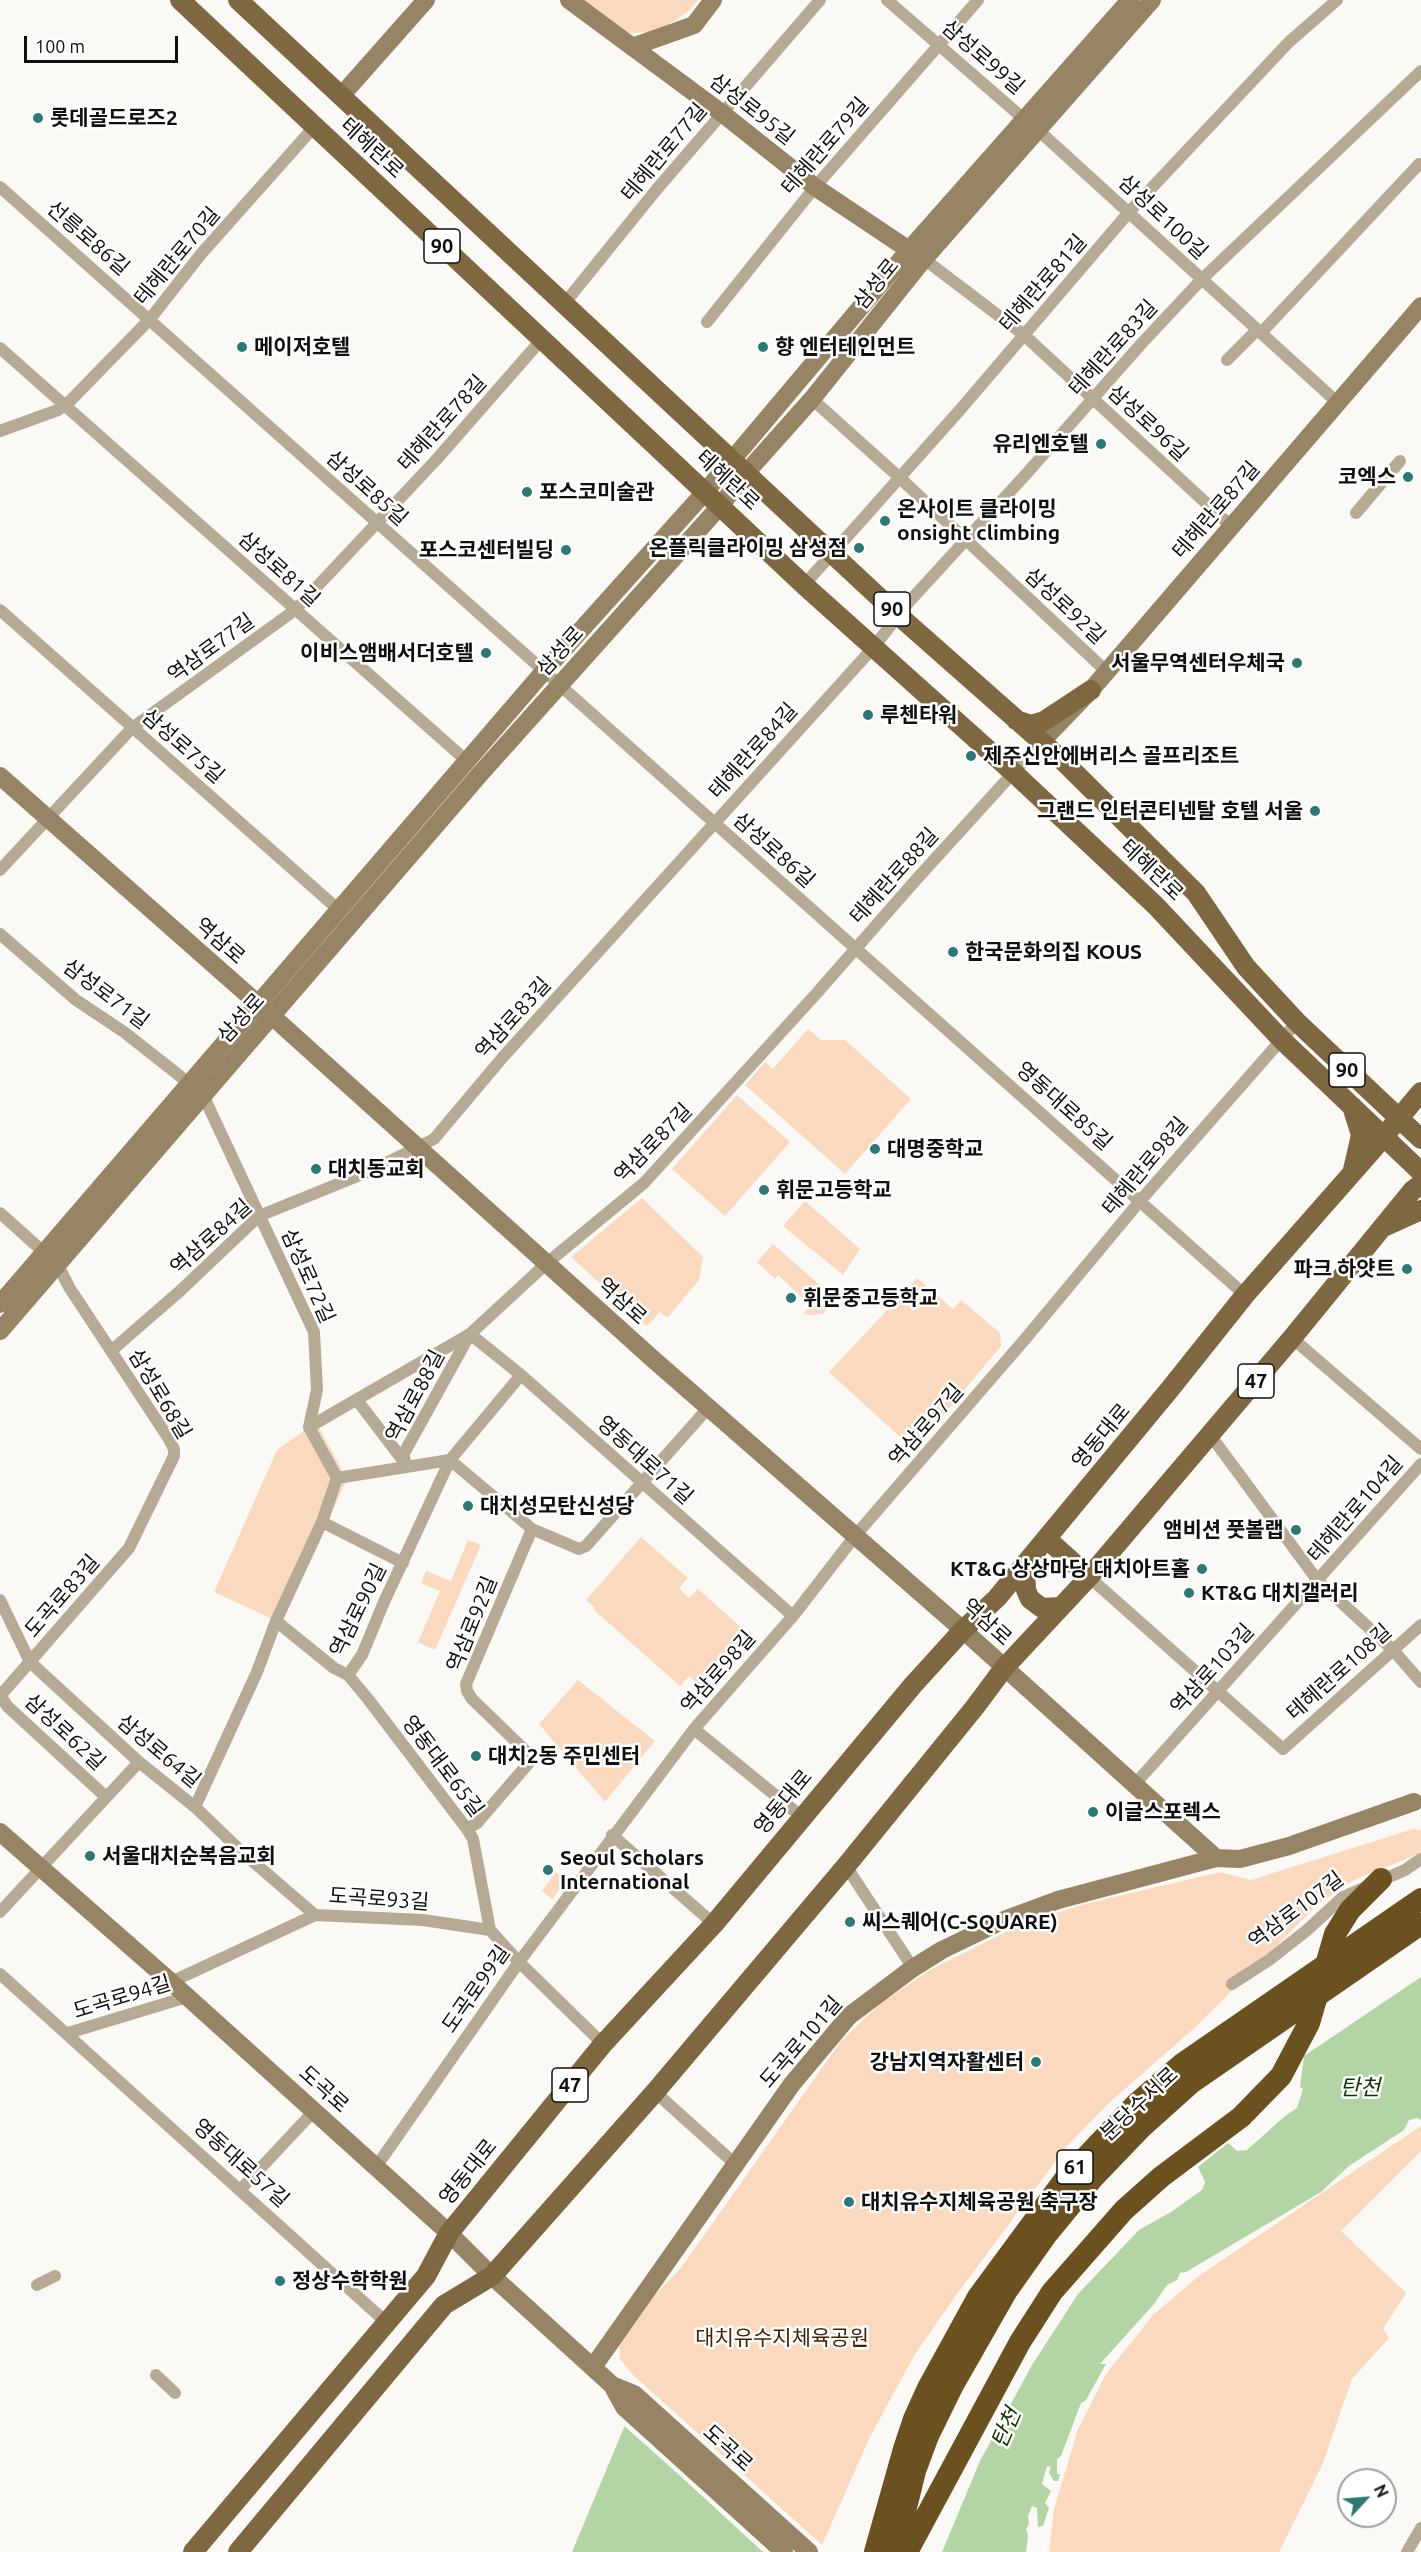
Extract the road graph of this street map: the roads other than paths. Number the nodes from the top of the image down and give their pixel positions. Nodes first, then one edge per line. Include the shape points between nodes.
1 (180, 0) edge
2 (238, 0) edge
3 (426, 0) edge
4 (569, 0) edge
5 (713, 0) edge
6 (820, 0) edge
7 (887, 0) edge
8 (978, 0) edge
9 (1130, 0) edge
10 (1152, 0) edge
11 (1337, 0) edge
12 (939, 45) junction
13 (632, 47) junction
14 (1421, 71) edge
15 (341, 96) junction
16 (723, 114) junction
17 (1032, 125) junction
18 (314, 127) junction
19 (1419, 164) dead end
20 (0, 187) edge
21 (815, 187) junction
22 (1130, 211) junction
23 (917, 255) junction
24 (1202, 279) junction
25 (564, 304) junction
26 (1421, 306) edge
27 (150, 319) junction
28 (707, 322) dead end
29 (1259, 332) junction
30 (1024, 335) junction
31 (542, 339) junction
32 (0, 348) edge
33 (1227, 360) dead end
34 (1094, 398) junction
35 (812, 399) junction
36 (1338, 403) junction
37 (64, 404) junction
38 (0, 431) edge
39 (1400, 461) dead end
40 (739, 466) junction
41 (900, 478) junction
42 (705, 492) junction
43 (721, 505) junction
44 (1356, 513) dead end
45 (377, 524) junction
46 (1232, 527) junction
47 (965, 539) junction
48 (832, 554) junction
49 (804, 585) junction
50 (0, 610) edge
51 (295, 610) junction
52 (898, 615) junction
53 (873, 648) junction
54 (545, 670) junction
55 (1106, 671) junction
56 (561, 684) junction
57 (1091, 690) junction
58 (1016, 720) junction
59 (132, 728) junction
60 (1042, 741) junction
61 (468, 762) junction
62 (1014, 773) junction
63 (0, 776) edge
64 (48, 818) junction
65 (715, 822) junction
66 (0, 870) edge
67 (340, 911) junction
68 (635, 911) joint
69 (0, 934) edge
70 (855, 949) junction
71 (257, 1004) junction
72 (273, 1017) junction
73 (1297, 1022) junction
74 (775, 1037) joint
75 (1281, 1039) junction
76 (197, 1090) junction
77 (1421, 1092) edge
78 (1352, 1104) junction
79 (1398, 1118) junction
80 (1384, 1135) junction
81 (1421, 1139) edge
82 (418, 1148) junction
83 (1421, 1172) edge
84 (1351, 1175) junction
85 (1421, 1184) edge
86 (1140, 1201) junction
87 (1421, 1210) edge
88 (0, 1213) edge
89 (259, 1216) junction
90 (1384, 1227) junction
91 (44, 1252) junction
92 (547, 1263) junction
93 (58, 1265) junction
94 (1245, 1295) junction
95 (0, 1304) edge
96 (0, 1331) edge
97 (470, 1334) junction
98 (1026, 1338) joint
99 (1292, 1338) junction
100 (111, 1350) junction
101 (521, 1375) junction
102 (357, 1400) junction
103 (708, 1408) junction
104 (309, 1427) junction
105 (1211, 1436) junction
106 (1421, 1449) edge
107 (450, 1460) junction
108 (1421, 1464) edge
109 (407, 1467) junction
110 (337, 1478) junction
111 (641, 1483) junction
112 (322, 1522) junction
113 (532, 1529) junction
114 (855, 1536) junction
115 (1047, 1539) junction
116 (129, 1548) joint
117 (403, 1563) junction
118 (1025, 1565) junction
119 (1089, 1577) junction
120 (1318, 1581) junction
121 (0, 1600) edge
122 (1061, 1607) junction
123 (793, 1616) junction
124 (276, 1621) junction
125 (1421, 1625) edge
126 (963, 1630) junction
127 (1393, 1650) junction
128 (30, 1662) junction
129 (1004, 1668) junction
130 (348, 1675) junction
131 (1421, 1682) edge
132 (1217, 1691) junction
133 (0, 1695) edge
134 (694, 1729) junction
135 (139, 1762) junction
136 (1135, 1784) junction
137 (106, 1797) junction
138 (1418, 1800) edge
139 (195, 1807) junction
140 (802, 1817) junction
141 (467, 1829) junction
142 (0, 1832) edge
143 (612, 1835) junction
144 (1192, 1835) junction
145 (1216, 1858) junction
146 (1421, 1859) edge
147 (846, 1866) junction
148 (40, 1868) junction
149 (1177, 1869) junction
150 (1381, 1879) junction
151 (1421, 1899) edge
152 (0, 1912) edge
153 (315, 1915) junction
154 (714, 1924) junction
155 (1421, 1924) edge
156 (490, 1929) junction
157 (519, 1962) junction
158 (913, 1968) junction
159 (0, 1974) edge
160 (171, 1982) junction
161 (1232, 1984) dead end
162 (187, 1997) junction
163 (68, 2033) junction
164 (603, 2044) junction
165 (655, 2092) junction
166 (314, 2111) junction
167 (734, 2163) junction
168 (376, 2167) junction
169 (241, 2189) junction
170 (449, 2233) junction
171 (492, 2276) junction
172 (55, 2277) dead end
173 (37, 2285) dead end
174 (387, 2323) junction
175 (593, 2367) junction
176 (156, 2375) dead end
177 (612, 2385) junction
178 (175, 2393) dead end
179 (1421, 2528) edge
180 (194, 2552) edge
181 (238, 2552) edge
182 (784, 2552) edge
183 (809, 2552) edge
184 (875, 2552) edge
185 (895, 2552) edge
186 (907, 2552) edge
187 (1407, 2552) edge

1 - 18 main road, 테헤란로 / 90
2 - 15 main road, 테헤란로 / 90
3 - 15 main road
4 - 13 main road, 삼성로95길
5 - 13 main road via 694,25
6 - 16 street, 테헤란로77길
7 - 12 street, 삼성로99길
8 - 12 street, 테헤란로79길
9 - 17 main road, 삼성로
10 - 17 main road, 삼성로
11 - 22 street, 테헤란로81길 via 1289,42
12 - 17 street, 삼성로99길
12 - 21 street, 테헤란로79길
13 - 16 main road, 삼성로95길
14 - 24 street, 테헤란로83길
15 - 25 main road, 테헤란로 / 90
16 - 21 main road, 삼성로95길
16 - 25 street, 테헤란로77길
17 - 22 street, 삼성로100길
17 - 23 main road, 삼성로
18 - 27 street, 테헤란로70길 via 201,254
18 - 31 main road, 테헤란로 / 90
19 - 29 street
20 - 27 street, 선릉로86길
21 - 23 main road, 삼성로95길
21 - 28 street, 테헤란로79길
22 - 24 street, 삼성로100길
22 - 30 street, 테헤란로81길
23 - 30 street, 삼성로96길
23 - 35 main road, 삼성로
23 - 40 main road, 삼성로
24 - 29 street, 삼성로100길
24 - 34 street, 테헤란로83길
25 - 40 main road, 테헤란로 / 90
26 - 36 main road, 테헤란로87길
27 - 37 street, 테헤란로70길
27 - 45 street, 삼성로85길
29 - 33 street
29 - 36 street, 삼성로100길
30 - 34 street, 삼성로96길
30 - 41 street, 테헤란로81길
31 - 42 main road, 테헤란로 / 90
31 - 45 street, 테헤란로78길
32 - 37 street, 삼성로81길
34 - 46 street, 삼성로96길
34 - 47 street, 테헤란로83길
35 - 40 main road, 삼성로
35 - 41 street, 삼성로92길
36 - 46 main road, 테헤란로87길
37 - 38 street, 테헤란로70길 via 58,410
37 - 51 street, 삼성로81길
39 - 44 street
40 - 42 main road, 삼성로
40 - 43 main road, 삼성로
40 - 48 main road, 테헤란로 / 90
41 - 47 street, 삼성로92길
41 - 48 street, 테헤란로81길
42 - 43 main road, 테헤란로 / 90
42 - 54 main road, 삼성로
43 - 49 main road, 테헤란로 / 90
43 - 56 main road, 삼성로
45 - 51 street, 테헤란로78길
45 - 54 street, 삼성로85길
46 - 55 main road, 테헤란로87길
47 - 52 street, 테헤란로83길
47 - 55 street, 삼성로92길
48 - 49 street, 테헤란로81길
48 - 52 main road, 테헤란로 / 90
49 - 53 main road, 테헤란로 / 90
50 - 59 street, 삼성로75길
51 - 59 street, 역삼로77길
51 - 61 street, 삼성로81길
52 - 53 street, 테헤란로84길
52 - 58 main road, 테헤란로 / 90
53 - 62 main road, 테헤란로 / 90
53 - 65 street, 테헤란로84길
54 - 56 street, 삼성로85길
54 - 61 main road, 삼성로
55 - 57 main road, 테헤란로87길
56 - 65 street, 삼성로86길
56 - 72 main road, 삼성로
57 - 58 main road via 1038,723
57 - 60 main road, 테헤란로87길
58 - 60 main road, 테헤란로 / 90
59 - 64 street, 역삼로77길
59 - 67 street, 삼성로75길
60 - 62 street, 테헤란로88길
60 - 73 main road, 테헤란로 / 90 via 1196,893 1246,968
61 - 67 main road, 삼성로
62 - 70 street, 테헤란로88길
62 - 75 main road, 테헤란로 / 90 via 1155,905
63 - 64 main road, 역삼로
64 - 66 street, 역삼로77길
64 - 71 main road, 역삼로
65 - 68 street, 테헤란로84길
65 - 70 street, 삼성로86길
67 - 71 main road, 삼성로
68 - 82 street, 역삼로83길 via 434,1139
69 - 76 street, 삼성로71길 via 76,1000
70 - 74 street, 테헤란로88길
70 - 86 street, 영동대로85길
71 - 72 main road, 역삼로
71 - 76 main road, 삼성로
72 - 76 main road, 삼성로
72 - 82 main road, 역삼로
73 - 75 street, 테헤란로98길
73 - 79 main road, 테헤란로 / 90
74 - 92 street, 역삼로87길 via 644,1183
75 - 78 main road, 테헤란로 / 90
75 - 86 street, 테헤란로98길
76 - 89 street, 삼성로72길
76 - 91 main road, 삼성로
76 - 93 main road, 삼성로
77 - 79 main road, 영동대로 / 47
78 - 80 main road, 테헤란로 / 90
78 - 84 main road via 1361,1135
79 - 80 main road, 영동대로 / 47
79 - 81 main road, 테헤란로 / 90
80 - 83 main road, 테헤란로 / 90
80 - 84 main road, 영동대로 / 47
82 - 89 street, 역삼로84길 via 370,1172
82 - 92 main road, 역삼로
84 - 94 main road, 영동대로 / 47
85 - 90 main road, 47
86 - 94 street, 영동대로85길
86 - 98 street, 테헤란로98길
87 - 90 main road
88 - 91 street
89 - 100 street, 역삼로84길
89 - 104 street, 삼성로72길 via 314,1332 317,1390
90 - 99 main road, 47
91 - 93 main road
91 - 93 main road
91 - 95 main road, 삼성로
92 - 97 street, 역삼로88길
92 - 103 main road, 역삼로
93 - 96 main road, 삼성로
93 - 100 street, 삼성로68길
94 - 115 main road, 영동대로 / 47
97 - 101 street, 영동대로71길
97 - 102 street, 역삼로88길
97 - 109 street, 역삼로88길 via 403,1455
98 - 114 street, 역삼로97길
99 - 105 main road, 47
99 - 106 street
100 - 116 street, 삼성로68길 via 174,1449
101 - 107 street, 역삼로90길
101 - 111 street, 영동대로71길
102 - 104 street, 역삼로88길
102 - 109 street, 역삼로88길
103 - 111 street
103 - 114 main road, 역삼로
104 - 110 street
105 - 119 main road, 47
105 - 120 street
107 - 109 street
107 - 113 street
107 - 117 street, 역삼로90길
108 - 120 street, 테헤란로104길
109 - 110 street
110 - 112 street
111 - 113 street via 586,1546 579,1549
111 - 123 street, 영동대로71길
112 - 117 street, 역삼로90길
112 - 124 street
113 - 141 street, 역삼로92길 via 466,1684 472,1699 533,1758 477,1823
114 - 123 street, 역삼로98길
114 - 126 main road, 역삼로
115 - 118 main road, 영동대로 / 47
115 - 119 main road
116 - 128 street, 도곡로83길
117 - 130 street, 역삼로90길 via 362,1655
118 - 122 main road via 1030,1599 1042,1608
118 - 126 main road, 영동대로 / 47
119 - 122 main road, 47
119 - 132 street
120 - 127 street
120 - 132 street, 역삼로103길
121 - 128 street, 삼성로64길
122 - 129 main road, 47
123 - 134 street, 역삼로98길
124 - 130 street, 영동대로65길
124 - 139 street
125 - 127 street, 테헤란로108길
126 - 129 main road, 역삼로
126 - 140 main road, 영동대로 / 47
127 - 131 street
127 - 132 street, 테헤란로108길 via 1283,1749
128 - 133 street, 도곡로83길
128 - 135 street, 삼성로64길
129 - 136 main road, 역삼로
129 - 147 main road, 47
130 - 141 street, 영동대로65길
132 - 136 street, 역삼로103길
133 - 137 street, 삼성로62길 via 7,1706
134 - 140 street
134 - 143 street, 역삼로98길
135 - 137 street
135 - 139 street, 삼성로64길
136 - 144 main road, 역삼로
137 - 148 street
138 - 145 main road via 1289,1846 1240,1859
139 - 153 street, 삼성로64길
140 - 154 main road, 영동대로 / 47
141 - 156 street, 영동대로65길
142 - 148 main road, 도곡로
143 - 154 street
143 - 157 street, 도곡로99길
144 - 145 main road, 역삼로
144 - 149 main road via 1186,1857
145 - 149 main road, 도곡로101길
146 - 150 street, 역삼로107길
147 - 158 street
147 - 165 main road, 47
148 - 152 street
148 - 160 main road, 도곡로
149 - 158 main road, 도곡로101길 via 1058,1900 1004,1920
150 - 161 street, 역삼로107길 via 1343,1897 1269,1960
150 - 186 highway via 1350,1910 1335,1934 1309,2023 1281,2076 1241,2117 1124,2210 1052,2292 1020,2342
151 - 184 highway, 분당수서로 / 61 via 1182,2064 1136,2104 1065,2179 978,2297 928,2388 904,2449
153 - 156 street, 도곡로93길 via 423,1920
153 - 160 street, 도곡로93길
154 - 164 main road, 영동대로 / 47
155 - 185 highway, 분당수서로 / 61 via 1198,2077 1093,2178 1006,2292 953,2385 915,2471
156 - 157 street, 영동대로65길
157 - 164 street, 영동대로65길
157 - 168 street, 도곡로99길
158 - 167 main road, 도곡로101길 via 849,2016
159 - 163 street, 영동대로57길
160 - 162 main road, 도곡로
162 - 163 street, 도곡로94길
162 - 166 main road, 도곡로
163 - 169 street, 영동대로57길
164 - 170 main road, 영동대로 / 47
165 - 167 street
165 - 171 main road, 47
166 - 168 main road, 도곡로
166 - 169 street
167 - 175 main road, 도곡로101길
168 - 170 main road, 도곡로
169 - 174 street, 영동대로57길
170 - 171 main road, 도곡로
170 - 174 main road, 영동대로 / 47 via 426,2276
171 - 175 main road, 도곡로
171 - 181 main road, 47 via 444,2305
172 - 173 street
174 - 180 main road, 영동대로 / 47
175 - 177 main road, 도곡로
176 - 178 street
177 - 182 main road, 도곡로 via 624,2407
177 - 183 main road, 도곡로 via 634,2394
179 - 187 street

